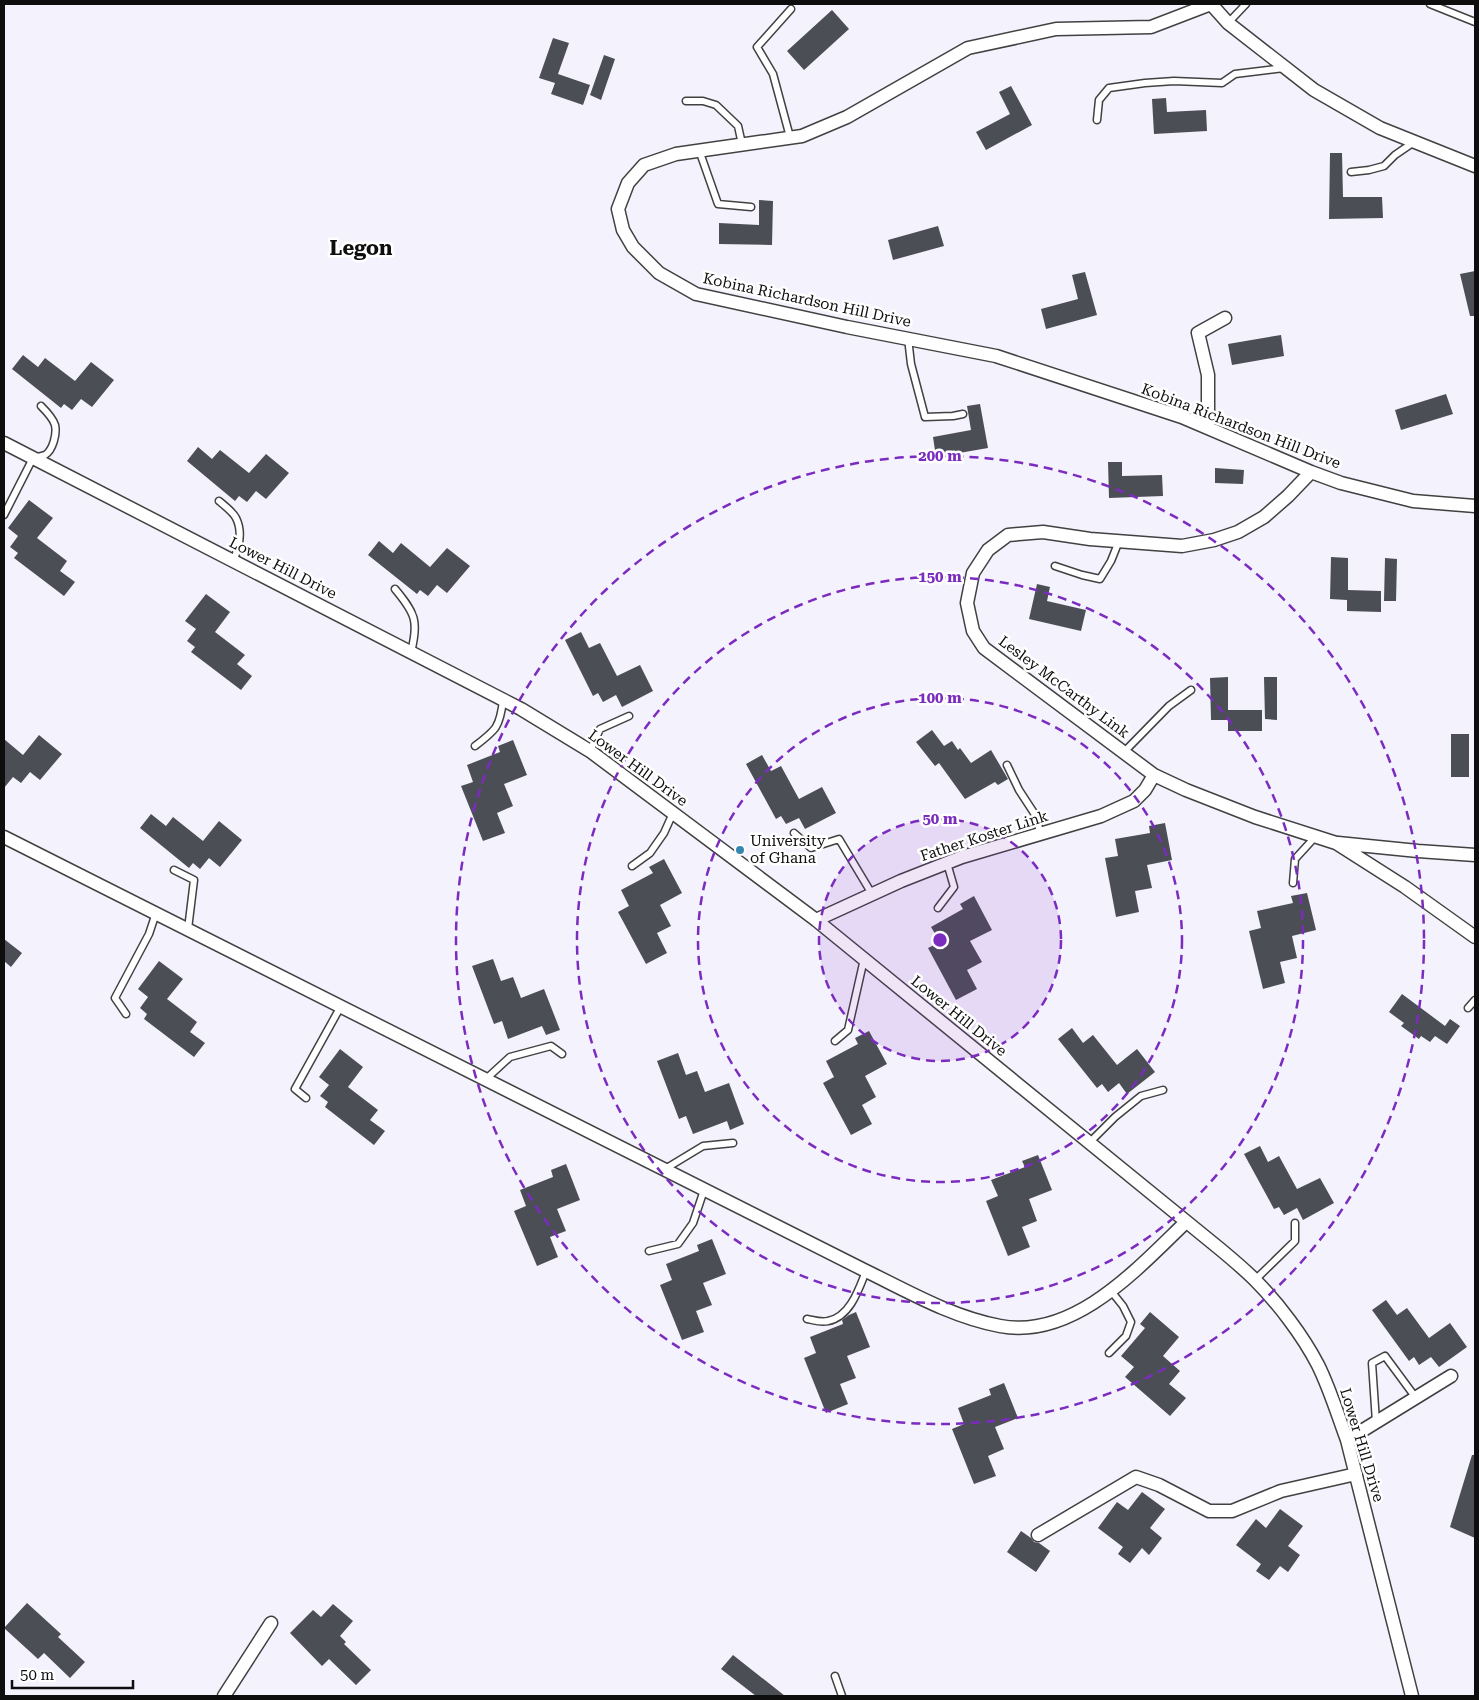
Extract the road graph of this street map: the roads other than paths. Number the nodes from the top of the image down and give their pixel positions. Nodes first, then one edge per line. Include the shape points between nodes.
1 (1211, 4) edge
2 (1246, 4) edge
3 (1430, 4) edge
4 (791, 9) dead end
5 (1475, 22) edge
6 (1228, 23) junction
7 (1284, 68) junction
8 (686, 101) dead end
9 (1097, 120) dead end
10 (790, 137) junction
11 (1414, 142) junction
12 (742, 144) junction
13 (699, 150) junction
14 (1475, 166) edge
15 (1351, 172) dead end
16 (752, 208) dead end
17 (1225, 318) dead end
18 (908, 338) junction
19 (41, 406) dead end
20 (963, 414) dead end
21 (1208, 428) junction
22 (4, 443) edge
23 (33, 458) junction
24 (1311, 472) junction
25 (219, 501) dead end
26 (1475, 506) edge
27 (4, 515) edge
28 (1119, 541) junction
29 (233, 561) junction
30 (1055, 566) dead end
31 (395, 589) dead end
32 (411, 652) junction
33 (1191, 690) dead end
34 (503, 700) junction
35 (629, 716) dead end
36 (475, 746) dead end
37 (590, 751) junction
38 (1124, 752) junction
39 (1007, 765) dead end
40 (1154, 775) junction
41 (673, 813) junction
42 (794, 834) dead end
43 (1040, 834) junction
44 (4, 836) edge
45 (1316, 836) junction
46 (1336, 843) junction
47 (1475, 855) edge
48 (947, 863) junction
49 (632, 866) dead end
50 (174, 870) dead end
51 (1293, 883) dead end
52 (872, 894) junction
53 (938, 908) dead end
54 (156, 913) junction
55 (816, 920) junction
56 (188, 929) junction
57 (1475, 937) edge
58 (864, 959) junction
59 (1475, 1000) edge
60 (341, 1006) junction
61 (1468, 1008) dead end
62 (126, 1014) dead end
63 (835, 1041) dead end
64 (562, 1054) dead end
65 (486, 1079) junction
66 (1163, 1090) dead end
67 (306, 1098) dead end
68 (733, 1143) dead end
69 (1089, 1143) junction
70 (664, 1170) junction
71 (704, 1190) junction
72 (1186, 1222) junction
73 (1295, 1223) dead end
74 (649, 1251) dead end
75 (866, 1271) junction
76 (1255, 1280) junction
77 (1111, 1291) junction
78 (807, 1319) dead end
79 (1109, 1353) dead end
80 (1451, 1376) dead end
81 (1416, 1398) junction
82 (1376, 1422) junction
83 (1347, 1440) junction
84 (1356, 1474) junction
85 (1038, 1535) dead end
86 (271, 1623) dead end
87 (835, 1676) dead end
88 (224, 1696) edge
89 (842, 1696) edge
90 (1412, 1696) edge

1 - 6 street
1 - 10 street, Kobina Richardson Hill Drive via 1152,27 1056,29 968,48 848,118 802,136
2 - 6 lane
3 - 5 lane
4 - 10 lane via 757,47 773,74
6 - 7 street
7 - 9 lane via 1235,74 1222,83 1174,81 1109,88 1098,100
7 - 11 street via 1314,90 1380,128
8 - 12 lane via 716,105 738,126
10 - 12 street, Kobina Richardson Hill Drive
11 - 14 street
11 - 15 lane via 1384,166
12 - 13 street, Kobina Richardson Hill Drive
13 - 16 lane via 718,204
13 - 18 street, Kobina Richardson Hill Drive via 644,165 628,183 618,209 623,230 633,247 659,273 696,294
17 - 21 street via 1198,333 1208,375
18 - 20 lane via 925,417
18 - 21 street, Kobina Richardson Hill Drive via 996,356
19 - 23 lane via 53,420 54,439 46,454
21 - 24 street, Kobina Richardson Hill Drive
22 - 23 street, Lower Hill Drive
23 - 27 lane
23 - 29 street, Lower Hill Drive
24 - 26 street, Kobina Richardson Hill Drive via 1413,501
24 - 28 street, Lesley McCarthy Link via 1264,517 1238,532 1182,546
25 - 29 lane via 236,518 240,544
28 - 30 lane via 1100,579
28 - 38 street, Lesley McCarthy Link via 1043,532 1008,535 988,550 973,573 967,603 973,630 984,648
29 - 32 street, Lower Hill Drive
31 - 32 lane via 415,618
32 - 34 street, Lower Hill Drive
33 - 38 lane via 1169,706
34 - 36 lane via 501,719 491,734
34 - 37 street, Lower Hill Drive
35 - 37 lane via 600,728
37 - 41 street, Lower Hill Drive
38 - 40 street, Lesley McCarthy Link
39 - 43 lane via 1034,813
40 - 43 street, Father Koster Link via 1134,800 1101,816
40 - 45 street, Lesley McCarthy Link via 1246,814
41 - 49 lane via 650,853
41 - 55 street, Lower Hill Drive
42 - 52 lane via 811,848 839,839
43 - 48 street, Father Koster Link
44 - 54 street
45 - 46 street, Lesley McCarthy Link
45 - 51 lane via 1296,859
46 - 47 street
46 - 57 street, Lesley McCarthy Link
48 - 52 street, Father Koster Link
48 - 53 lane via 954,887
50 - 56 lane via 194,880
52 - 55 street, Father Koster Link
54 - 56 street
54 - 62 lane via 149,934 115,998
55 - 58 street, Lower Hill Drive
56 - 60 street
58 - 63 lane via 848,1030
58 - 69 street, Lower Hill Drive
59 - 61 lane
60 - 65 street
60 - 67 lane via 295,1089
64 - 65 lane via 551,1046 510,1058
65 - 70 street
66 - 69 lane via 1142,1096
68 - 70 lane via 703,1146
69 - 72 street, Lower Hill Drive
70 - 71 street
71 - 74 lane via 693,1223 678,1244
71 - 75 street
72 - 76 street, Lower Hill Drive
72 - 77 street
73 - 76 lane via 1295,1241
75 - 77 street via 941,1307 1002,1327 1052,1323 1077,1313
75 - 78 lane via 847,1309 828,1321
76 - 83 street, Lower Hill Drive via 1298,1333 1318,1366
77 - 79 lane via 1131,1322 1126,1336
80 - 81 street
81 - 82 street
81 - 82 lane via 1385,1356 1372,1363
82 - 83 street
83 - 84 street, Lower Hill Drive
84 - 85 street via 1281,1491 1232,1511 1209,1511 1159,1485 1136,1478
84 - 90 street, Lower Hill Drive
86 - 88 street
87 - 89 lane

